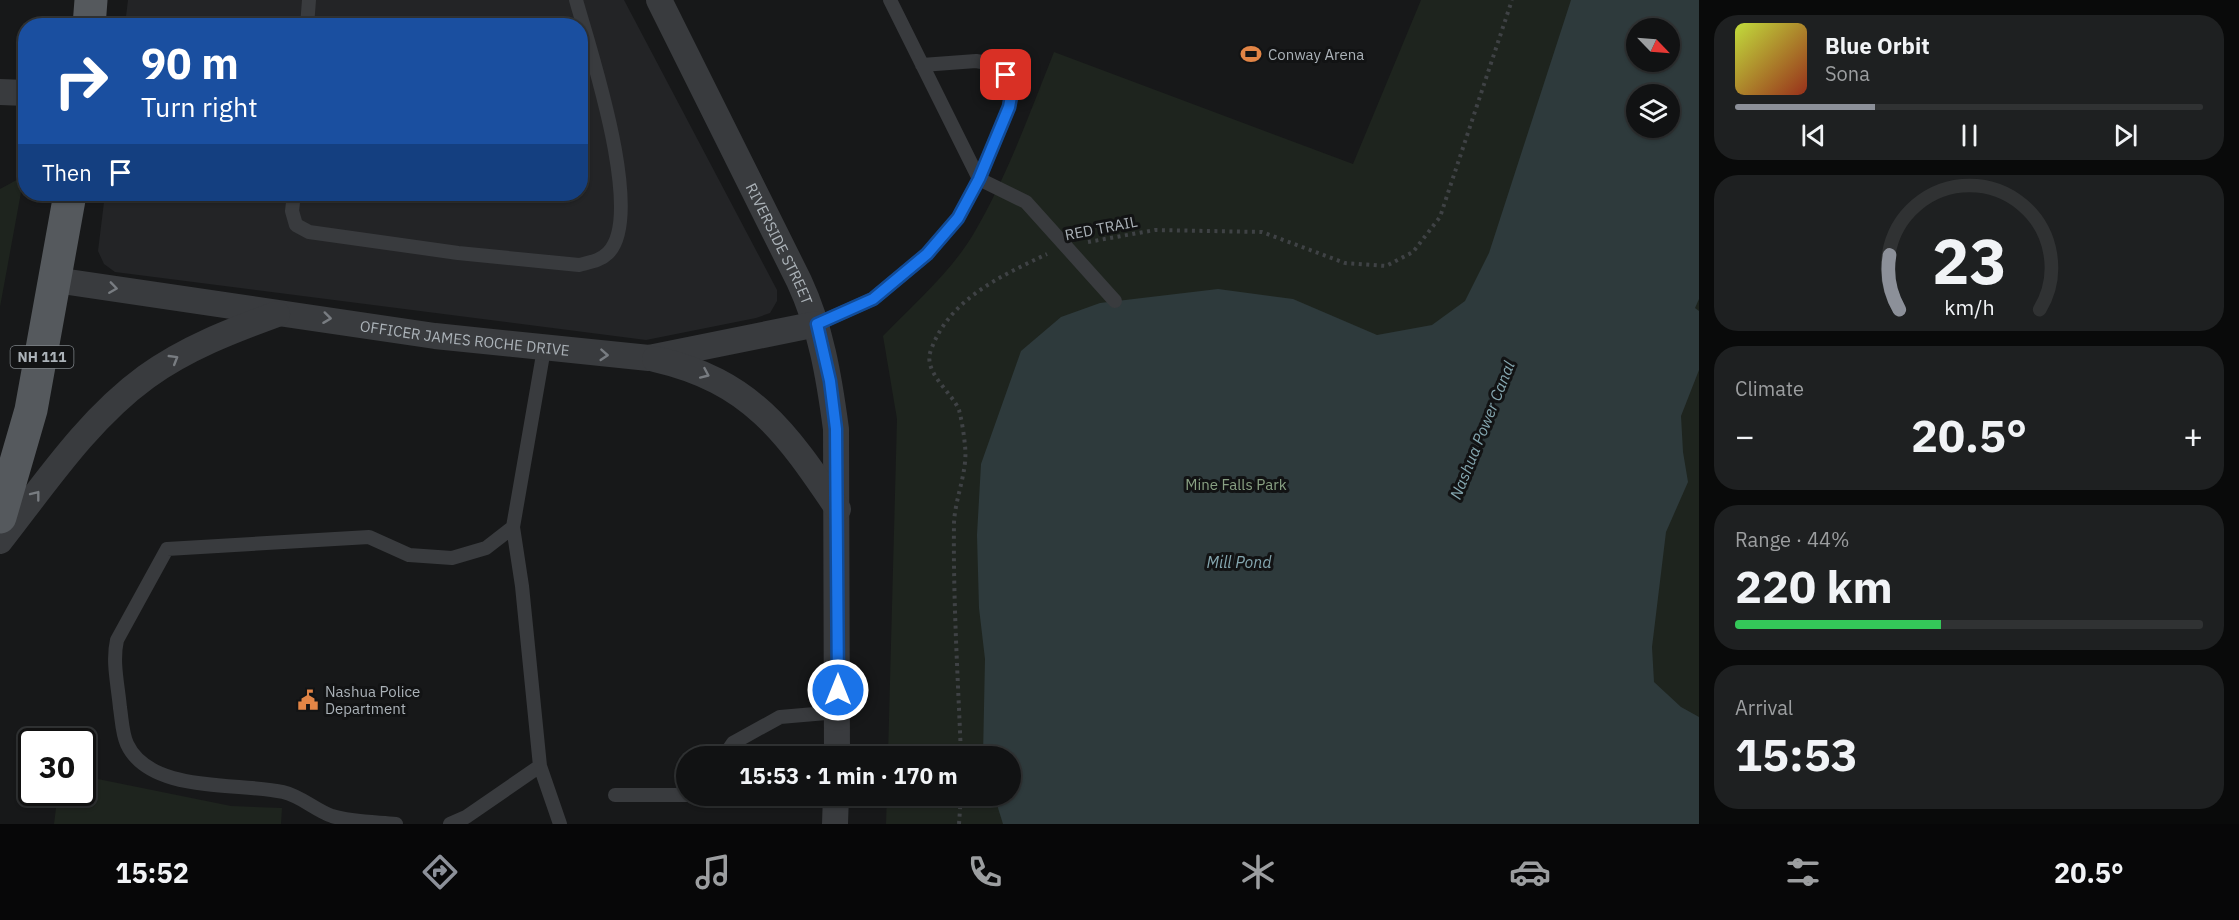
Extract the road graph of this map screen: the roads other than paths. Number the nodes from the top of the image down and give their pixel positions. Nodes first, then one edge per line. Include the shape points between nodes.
1 (91, 0) edge
2 (309, 0) edge
3 (576, 0) edge
4 (659, 0) edge
5 (890, 0) edge
6 (90, 18) edge
7 (308, 18) edge
8 (581, 18) edge
9 (588, 42) edge
10 (922, 65) junction
11 (0, 92) edge
12 (18, 93) edge
13 (979, 179) junction
14 (69, 201) edge
15 (293, 201) edge
16 (55, 280) junction
17 (1115, 301) dead end
18 (280, 312) junction
19 (817, 324) junction
20 (544, 349) junction
21 (649, 358) junction
22 (838, 509) junction
23 (0, 517) edge
24 (513, 527) junction
25 (0, 541) edge
26 (838, 712) junction
27 (732, 746) edge
28 (837, 746) edge
29 (540, 766) junction
30 (615, 795) dead end
31 (676, 795) edge
32 (836, 806) edge
33 (396, 824) edge
34 (450, 824) edge
35 (560, 824) edge
36 (835, 824) edge

1 - 6 main road
2 - 7 lane
3 - 8 lane
4 - 19 street, RIVERSIDE STREET via 799,280
5 - 10 lane
9 - 15 lane via 617,145 620,207 618,233 610,252 598,261 579,264 458,253 309,231 297,225
10 - 13 lane
10 - 13 lane via 975,61 993,64 1006,75 1012,91 1009,107
11 - 12 street
13 - 17 lane via 1026,202
13 - 19 lane via 958,218 927,254 873,299
14 - 16 main road, NH 111
16 -> 18 street, OFFICER JAMES ROCHE DRIVE
16 - 23 main road, NH 111 via 31,411
18 -> 20 street, OFFICER JAMES ROCHE DRIVE
25 -> 18 street, OFFICER JAMES ROCHE DRIVE via 68,455 144,378 203,343
19 - 21 street, OFFICER JAMES ROCHE DRIVE
19 - 22 street, RIVERSIDE STREET via 830,381
20 -> 21 street, OFFICER JAMES ROCHE DRIVE
20 - 24 lane
21 -> 22 street, OFFICER JAMES ROCHE DRIVE via 702,372 745,397 792,443
22 - 26 street, RIVERSIDE STREET
24 - 29 lane
24 - 33 lane via 486,548 452,558 409,555 369,537 167,549 123,624 114,654 123,727 134,756 147,767 197,783 284,792 348,820
26 - 27 lane via 780,717
26 - 28 street, RIVERSIDE STREET
29 - 34 lane
29 - 35 lane
30 - 31 lane
32 - 36 street

